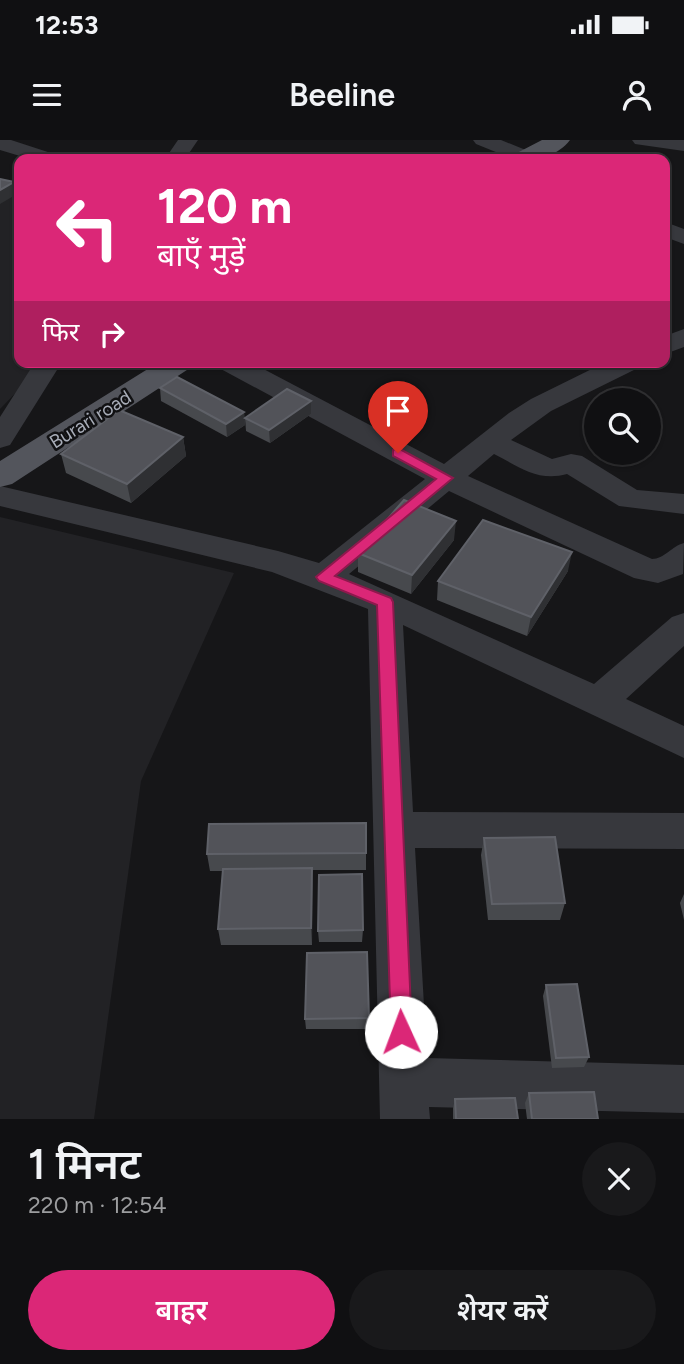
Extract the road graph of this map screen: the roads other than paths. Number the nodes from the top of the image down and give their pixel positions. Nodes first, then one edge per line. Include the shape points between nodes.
1 (484, 140) edge
2 (559, 140) edge
3 (586, 140) edge
4 (642, 140) edge
5 (0, 143) edge
6 (684, 145) edge
7 (34, 154) edge
8 (516, 154) edge
9 (535, 154) edge
10 (561, 154) edge
11 (45, 368) edge
12 (127, 368) edge
13 (171, 368) edge
14 (240, 368) edge
15 (616, 368) edge
16 (0, 439) edge
17 (491, 442) junction
18 (0, 446) edge
19 (0, 476) edge
20 (446, 478) junction
21 (0, 496) edge
22 (684, 504) edge
23 (676, 570) edge
24 (324, 577) junction
25 (385, 602) junction
26 (684, 626) edge
27 (598, 703) junction
28 (684, 743) edge
29 (394, 830) junction
30 (684, 831) edge
31 (684, 1089) edge
32 (404, 1101) edge

1 - 8 street
2 - 9 main road
3 - 10 main road
4 - 6 street
5 - 7 street
11 - 16 street
12 - 18 main road, Burari road
13 - 19 main road, Burari road
14 - 20 street
15 - 17 street via 541,405
17 - 20 street
17 - 22 street via 550,469 571,463 630,499
20 - 23 street via 646,570
20 - 24 street
21 - 24 street
24 - 25 street
25 - 27 street
25 - 29 street
26 - 27 street
27 - 28 street
29 - 30 street
29 - 32 street
31 - 32 street

